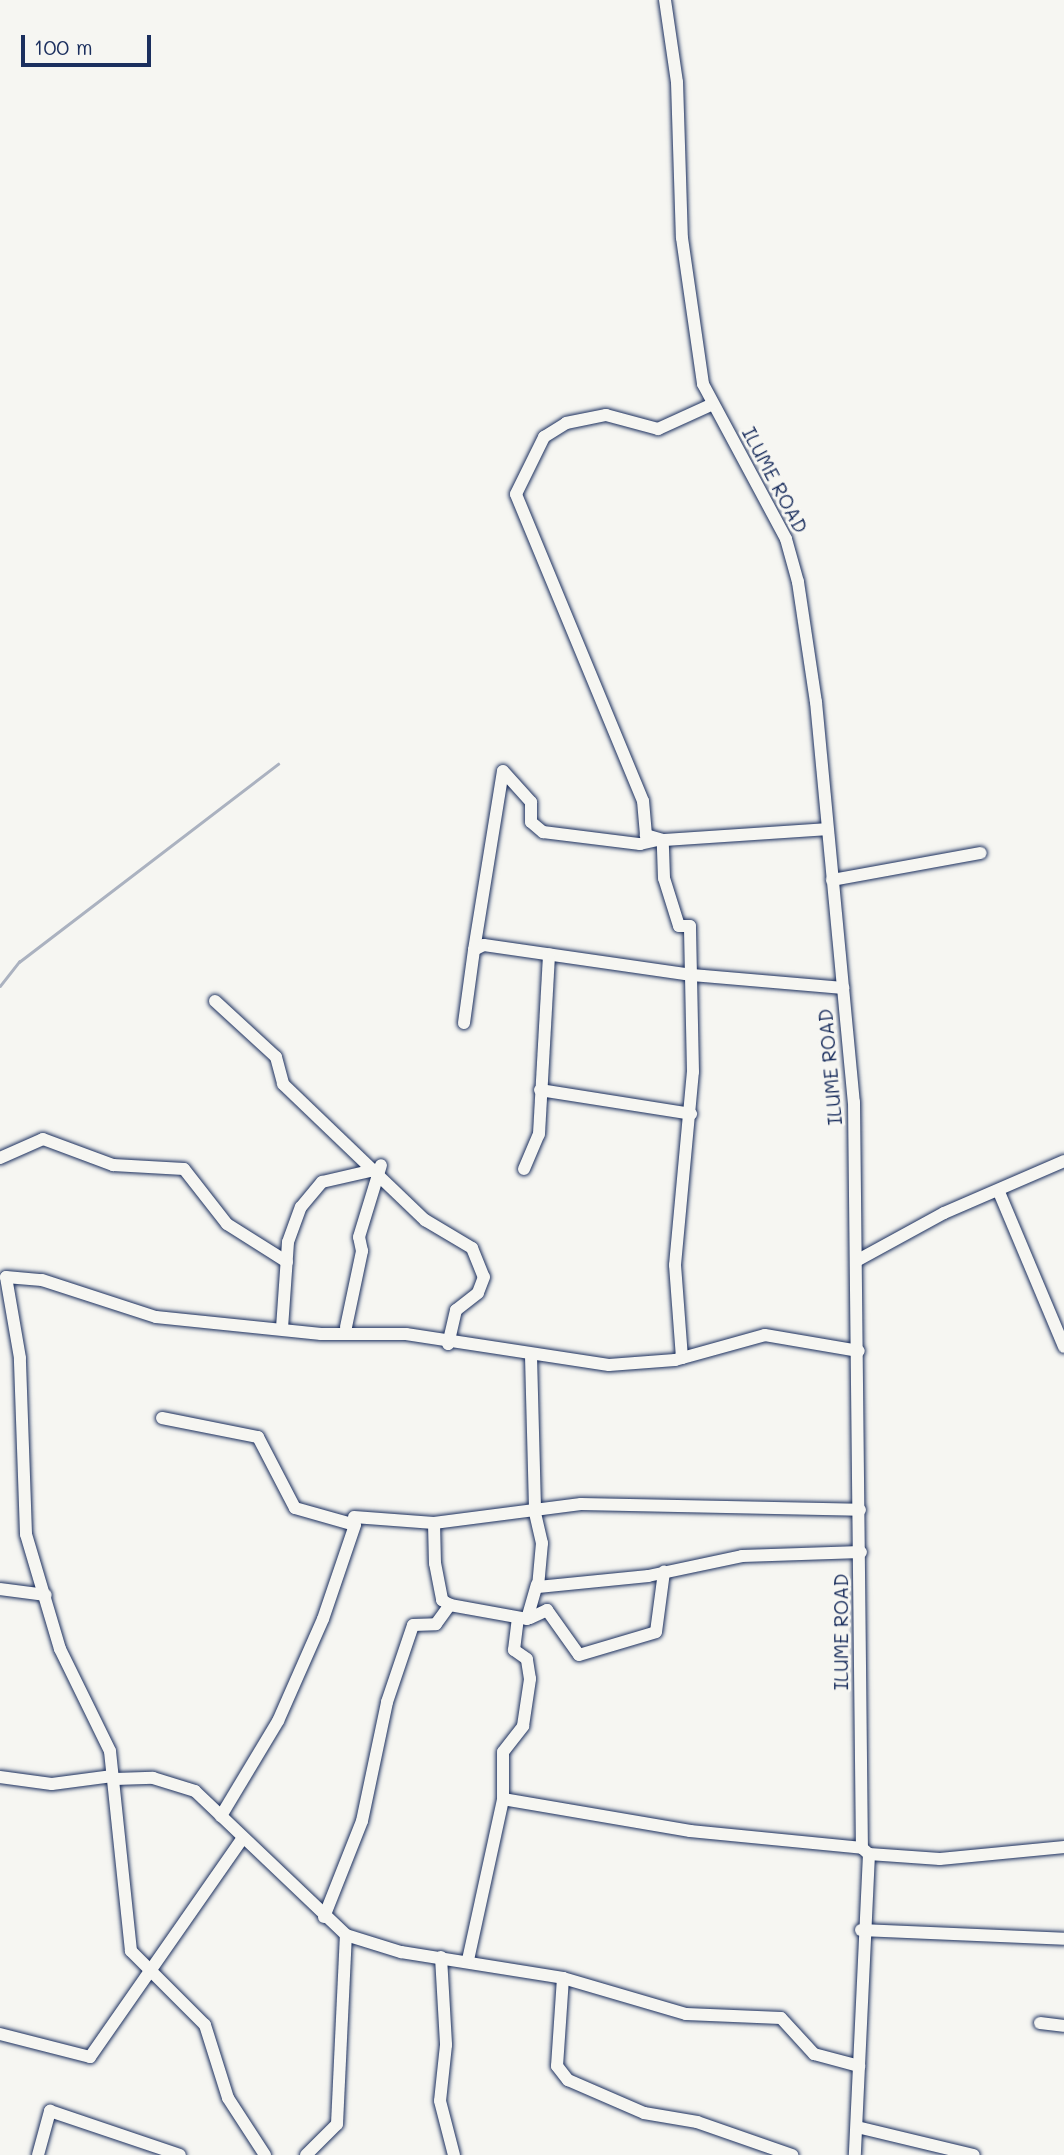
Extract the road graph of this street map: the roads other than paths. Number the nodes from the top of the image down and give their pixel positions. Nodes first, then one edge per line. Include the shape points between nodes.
1 (664, 0) edge
2 (711, 405) junction
3 (827, 829) junction
4 (660, 840) junction
5 (981, 853) dead end
6 (832, 880) junction
7 (474, 950) junction
8 (549, 954) junction
9 (692, 975) junction
10 (843, 988) junction
11 (215, 1001) dead end
12 (464, 1023) dead end
13 (540, 1090) junction
14 (691, 1114) junction
15 (0, 1158) edge
16 (1064, 1161) edge
17 (378, 1169) junction
18 (524, 1169) dead end
19 (999, 1192) junction
20 (858, 1260) junction
21 (287, 1262) junction
22 (346, 1327) dead end
23 (282, 1328) junction
24 (449, 1344) junction
25 (1064, 1347) edge
26 (859, 1351) junction
27 (531, 1356) junction
28 (682, 1359) junction
29 (162, 1418) dead end
30 (534, 1508) junction
31 (860, 1510) junction
32 (354, 1517) dead end
33 (434, 1523) junction
34 (860, 1552) junction
35 (664, 1572) junction
36 (537, 1584) junction
37 (0, 1588) edge
38 (46, 1595) junction
39 (450, 1605) junction
40 (524, 1619) junction
41 (0, 1777) edge
42 (113, 1778) junction
43 (503, 1799) junction
44 (221, 1816) junction
45 (243, 1838) junction
46 (1064, 1847) edge
47 (865, 1851) junction
48 (324, 1917) junction
49 (861, 1930) junction
50 (346, 1936) junction
51 (1064, 1939) edge
52 (441, 1957) junction
53 (468, 1960) junction
54 (152, 1973) junction
55 (563, 1978) junction
56 (1040, 2023) dead end
57 (1064, 2026) edge
58 (0, 2034) edge
59 (859, 2066) junction
60 (857, 2127) junction
61 (38, 2155) edge
62 (181, 2155) edge
63 (265, 2155) edge
64 (306, 2155) edge
65 (454, 2155) edge
66 (792, 2155) edge
67 (855, 2155) edge
68 (974, 2155) edge

1 - 2 street, ILUME ROAD via 677,82 689,300
2 - 3 street, ILUME ROAD via 760,487 793,560 816,702
2 - 4 street via 658,429 606,415 566,423 544,437 516,494 643,801 646,835
3 - 4 street
3 - 6 street, ILUME ROAD
4 - 7 street via 640,844 543,832 531,822 531,802 503,771
4 - 9 street via 664,878 679,926 690,926
5 - 6 street
6 - 10 street, ILUME ROAD
7 - 8 street via 484,945
7 - 12 street
8 - 9 street
8 - 13 street
9 - 10 street
9 - 14 street
10 - 20 street, ILUME ROAD via 855,1102
11 - 17 street via 276,1058 283,1084
13 - 14 street
13 - 18 street via 538,1134
14 - 28 street via 675,1265
15 - 21 street via 43,1139 113,1165 184,1169 227,1224
16 - 19 street
17 - 21 street via 322,1182 294,1221
17 - 22 street via 359,1237
17 - 24 street via 425,1220 472,1248 481,1267 481,1287 456,1310
19 - 20 street via 944,1213
19 - 25 street
20 - 26 street, ILUME ROAD
21 - 23 street
23 - 24 street via 406,1334
23 - 38 street via 156,1317 41,1280 6,1277 20,1358 26,1534
24 - 27 street
26 - 28 street via 765,1335
26 - 31 street, ILUME ROAD
27 - 28 street via 609,1365
27 - 30 street
29 - 44 street via 258,1437 295,1508 355,1525 323,1619 278,1721
30 - 31 street via 581,1504
30 - 33 street
30 - 36 street via 542,1543
31 - 34 street, ILUME ROAD
32 - 33 street
33 - 39 street via 439,1582
34 - 35 street via 742,1556
34 - 47 street, ILUME ROAD
35 - 36 street
35 - 40 street via 656,1632 579,1655 547,1610
36 - 40 street
37 - 38 street
38 - 42 street via 60,1649 101,1724
39 - 40 street
39 - 48 street via 436,1624 416,1622 410,1630 387,1702 362,1821
40 - 43 street via 514,1650 527,1659 530,1679 523,1726 503,1752
41 - 42 street via 52,1784
42 - 44 street via 168,1780 195,1791
42 - 54 street via 131,1951
43 - 47 street via 690,1831
43 - 53 street
44 - 45 street
45 - 48 street
45 - 54 street
46 - 47 street via 940,1859
47 - 49 street, ILUME ROAD
48 - 50 street
49 - 51 street
49 - 59 street, ILUME ROAD
50 - 52 street
50 - 64 street via 337,2124
52 - 53 street
52 - 65 street via 446,2021 440,2101
53 - 55 street
54 - 58 street via 90,2057
54 - 63 street via 172,1985 205,2025 228,2098
55 - 59 street via 686,2014 782,2018 814,2054
55 - 66 street via 557,2066 568,2080 644,2113 697,2122
56 - 57 street
59 - 60 street, ILUME ROAD
60 - 67 street, ILUME ROAD
60 - 68 street
61 - 62 street via 50,2111

